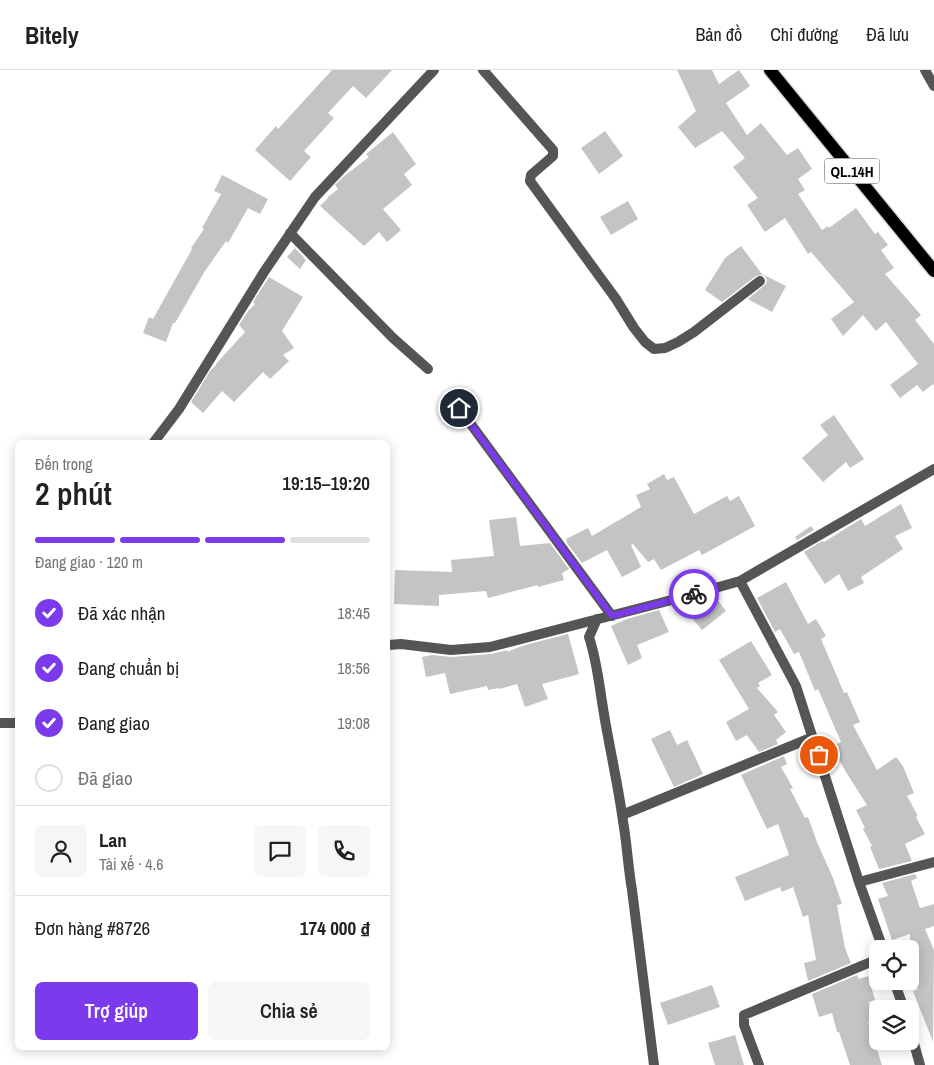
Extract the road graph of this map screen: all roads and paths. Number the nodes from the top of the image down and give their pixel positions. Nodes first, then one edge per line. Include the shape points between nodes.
1 (434, 70) edge
2 (483, 70) edge
3 (770, 70) edge
4 (925, 70) edge
5 (934, 86) edge
6 (290, 233) junction
7 (934, 272) edge
8 (760, 281) dead end
9 (428, 368) dead end
10 (459, 408) dead end
11 (156, 440) edge
12 (934, 469) edge
13 (740, 581) junction
14 (612, 616) junction
15 (597, 619) junction
16 (390, 644) edge
17 (0, 723) edge
18 (15, 723) edge
19 (813, 737) junction
20 (622, 815) junction
21 (934, 862) edge
22 (859, 882) junction
23 (880, 940) edge
24 (869, 963) edge
25 (916, 1050) edge
26 (654, 1065) edge
27 (759, 1065) edge
28 (920, 1065) edge

1 - 6 street via 316,197
2 - 8 street via 553,150 553,156 531,175 530,181 634,328 654,349 678,342
3 - 7 main road, QL.14H
4 - 5 street
6 - 9 street via 393,338
6 - 11 street via 179,409
10 - 14 street
12 - 13 street
13 - 14 street
13 - 19 street via 796,686
14 - 15 street
15 - 16 street via 490,647 451,650
15 - 20 street via 589,637 595,654
17 - 18 street
19 - 20 street
19 - 22 street
20 - 26 street
21 - 22 street
22 - 23 street
24 - 27 street via 744,1014 744,1026
25 - 28 street

